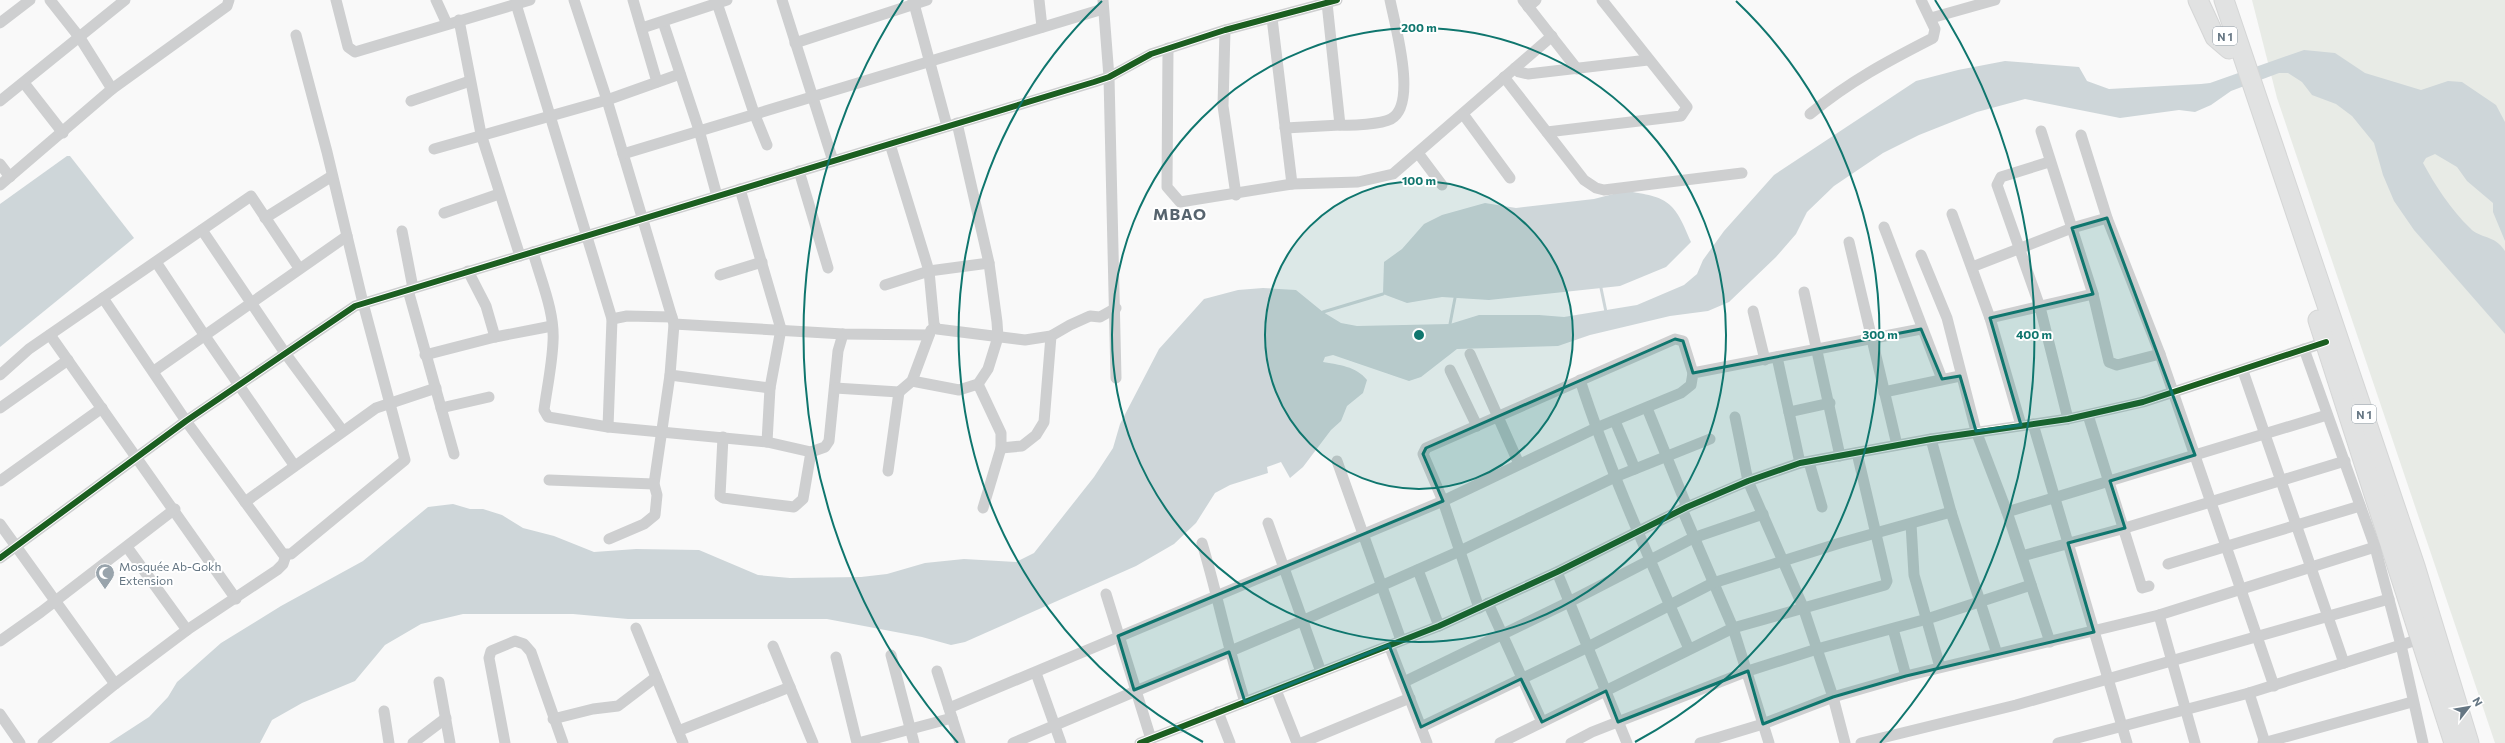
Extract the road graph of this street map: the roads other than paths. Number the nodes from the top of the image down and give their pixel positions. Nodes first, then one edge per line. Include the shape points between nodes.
1 (30, 0) edge
2 (50, 0) edge
3 (125, 0) edge
4 (228, 0) edge
5 (336, 0) edge
6 (436, 0) edge
7 (530, 0) edge
8 (574, 0) edge
9 (633, 0) edge
10 (782, 0) edge
11 (927, 0) edge
12 (1039, 0) edge
13 (1390, 0) edge
14 (1602, 0) edge
15 (1921, 0) edge
16 (1995, 0) edge
17 (2198, 0) edge
18 (2213, 0) edge
19 (2224, 0) edge
20 (2237, 0) edge
21 (720, 1) edge
22 (1332, 1) edge
23 (913, 2) edge
24 (1529, 2) edge
25 (516, 4) junction
26 (1103, 5) edge
27 (1272, 18) junction
28 (1931, 18) junction
29 (459, 20) junction
30 (663, 22) junction
31 (0, 23) edge
32 (447, 24) junction
33 (1042, 27) junction
34 (642, 28) junction
35 (1225, 30) junction
36 (296, 35) dead end
37 (1552, 36) junction
38 (80, 38) junction
39 (796, 43) junction
40 (2233, 45) junction
41 (1168, 48) junction
42 (1648, 60) junction
43 (930, 61) junction
44 (1515, 68) junction
45 (1577, 68) junction
46 (680, 74) junction
47 (1109, 77) junction
48 (1504, 77) junction
49 (470, 81) junction
50 (657, 82) junction
51 (24, 83) junction
52 (112, 89) junction
53 (2248, 89) junction
54 (813, 96) junction
55 (607, 100) junction
56 (0, 101) edge
57 (411, 101) dead end
58 (754, 113) junction
59 (1463, 114) junction
60 (1810, 114) dead end
61 (552, 116) junction
62 (952, 125) junction
63 (1340, 125) junction
64 (1285, 128) junction
65 (699, 130) junction
66 (2041, 131) dead end
67 (1547, 132) junction
68 (62, 133) junction
69 (481, 134) junction
70 (2081, 135) dead end
71 (890, 144) junction
72 (767, 145) dead end
73 (434, 149) dead end
74 (1418, 153) junction
75 (623, 154) junction
76 (832, 161) junction
77 (2049, 162) junction
78 (0, 164) edge
79 (799, 171) junction
80 (1742, 173) dead end
81 (332, 176) junction
82 (10, 177) junction
83 (1510, 178) dead end
84 (1292, 184) junction
85 (0, 185) edge
86 (1442, 185) dead end
87 (740, 189) junction
88 (498, 194) junction
89 (1236, 194) junction
90 (716, 196) junction
91 (444, 213) dead end
92 (1952, 214) dead end
93 (265, 218) junction
94 (2107, 218) junction
95 (642, 219) junction
96 (1884, 227) dead end
97 (2072, 228) junction
98 (202, 230) junction
99 (402, 231) dead end
100 (347, 236) junction
101 (587, 236) junction
102 (1849, 242) dead end
103 (2021, 249) junction
104 (533, 252) junction
105 (1921, 255) dead end
106 (520, 256) junction
107 (156, 262) junction
108 (762, 262) junction
109 (989, 263) junction
110 (1972, 267) junction
111 (299, 268) junction
112 (828, 268) dead end
113 (929, 270) junction
114 (468, 271) junction
115 (720, 275) dead end
116 (885, 285) dead end
117 (410, 289) junction
118 (1804, 292) dead end
119 (2093, 294) junction
120 (103, 298) junction
121 (252, 303) junction
122 (363, 303) junction
123 (2040, 307) junction
124 (1116, 308) junction
125 (1753, 311) dead end
126 (1990, 318) junction
127 (612, 319) junction
128 (673, 321) junction
129 (934, 324) junction
130 (552, 326) junction
131 (781, 329) junction
132 (1921, 329) junction
133 (843, 334) junction
134 (50, 335) junction
135 (929, 335) junction
136 (205, 336) junction
137 (495, 336) junction
138 (998, 336) junction
139 (1051, 336) junction
140 (1871, 339) junction
141 (2326, 342) junction
142 (1817, 349) junction
143 (2304, 349) junction
144 (285, 353) junction
145 (1470, 354) dead end
146 (2160, 354) junction
147 (425, 355) junction
148 (1777, 357) junction
149 (68, 360) junction
150 (1765, 360) junction
151 (1450, 370) dead end
152 (2243, 370) junction
153 (154, 372) junction
154 (1693, 373) junction
155 (0, 375) edge
156 (670, 375) junction
157 (1960, 376) junction
158 (1116, 378) dead end
159 (1942, 379) junction
160 (1580, 380) junction
161 (912, 381) junction
162 (978, 384) junction
163 (238, 385) junction
164 (436, 388) junction
165 (770, 388) junction
166 (835, 388) junction
167 (899, 392) junction
168 (1884, 392) junction
169 (2173, 393) junction
170 (489, 397) dead end
171 (1830, 403) junction
172 (390, 404) junction
173 (0, 408) edge
174 (102, 408) junction
175 (441, 408) junction
176 (1647, 408) junction
177 (1789, 412) junction
178 (2088, 415) junction
179 (2327, 415) junction
180 (1499, 416) junction
181 (1735, 417) dead end
182 (2068, 419) junction
183 (1615, 420) junction
184 (186, 421) junction
185 (2033, 424) junction
186 (2021, 425) junction
187 (1477, 426) junction
188 (608, 427) junction
189 (1596, 428) junction
190 (342, 430) junction
191 (661, 432) junction
192 (1976, 432) junction
193 (2264, 433) junction
194 (723, 437) junction
195 (1710, 439) dead end
196 (1931, 439) junction
197 (767, 442) junction
198 (1897, 445) junction
199 (1001, 448) junction
200 (811, 452) junction
201 (1857, 453) junction
202 (454, 454) dead end
203 (2195, 455) junction
204 (1840, 456) junction
205 (138, 457) junction
206 (1666, 457) junction
207 (1337, 461) dead end
208 (2345, 461) junction
209 (1805, 463) junction
210 (1519, 464) junction
211 (294, 465) junction
212 (1635, 470) junction
213 (888, 471) dead end
214 (1615, 477) junction
215 (2280, 479) junction
216 (549, 480) dead end
217 (0, 481) edge
218 (1748, 481) junction
219 (2110, 481) junction
220 (654, 484) junction
221 (2055, 497) junction
222 (1443, 501) junction
223 (245, 502) junction
224 (2211, 502) junction
225 (2360, 506) junction
226 (1822, 507) dead end
227 (984, 508) dead end
228 (1684, 508) junction
229 (175, 509) junction
230 (1951, 512) junction
231 (2007, 512) junction
232 (1763, 514) junction
233 (1268, 523) dead end
234 (0, 524) edge
235 (1911, 524) junction
236 (2296, 525) junction
237 (2125, 528) junction
238 (1637, 531) junction
239 (1363, 534) junction
240 (1877, 534) junction
241 (1693, 538) junction
242 (608, 539) dead end
243 (1202, 543) dead end
244 (2068, 543) junction
245 (16, 546) junction
246 (127, 547) junction
247 (2375, 547) junction
248 (2226, 548) junction
249 (1460, 551) junction
250 (286, 555) junction
251 (2022, 556) junction
252 (0, 558) edge
253 (1649, 560) junction
254 (1784, 563) junction
255 (2168, 564) dead end
256 (1285, 568) junction
257 (2311, 568) junction
258 (1418, 570) junction
259 (1557, 572) junction
260 (1713, 583) junction
261 (2031, 585) junction
262 (1382, 586) junction
263 (2149, 586) dead end
264 (2239, 590) junction
265 (1106, 594) dead end
266 (1217, 595) junction
267 (236, 599) junction
268 (2389, 599) junction
269 (56, 601) junction
270 (1569, 602) junction
271 (1980, 602) junction
272 (1670, 604) junction
273 (1483, 606) junction
274 (1803, 607) junction
275 (2158, 615) junction
276 (2328, 616) junction
277 (1927, 619) junction
278 (1304, 620) junction
279 (1439, 626) junction
280 (636, 628) dead end
281 (1733, 628) junction
282 (1892, 629) junction
283 (187, 630) junction
284 (2094, 632) junction
285 (1501, 634) junction
286 (1118, 636) junction
287 (2256, 637) junction
288 (2420, 639) junction
289 (0, 640) edge
290 (1401, 640) junction
291 (2050, 642) junction
292 (1389, 645) junction
293 (2401, 645) junction
294 (773, 646) dead end
295 (1588, 647) junction
296 (1689, 649) junction
297 (1817, 649) junction
298 (1229, 652) junction
299 (1997, 654) junction
300 (891, 655) dead end
301 (836, 657) dead end
302 (2172, 661) junction
303 (2344, 663) junction
304 (1940, 667) junction
305 (937, 671) dead end
306 (1321, 672) junction
307 (1748, 672) junction
308 (1036, 673) junction
309 (1906, 676) junction
310 (656, 677) junction
311 (2108, 678) junction
312 (1521, 679) junction
313 (439, 682) dead end
314 (1404, 682) junction
315 (115, 684) junction
316 (2274, 686) junction
317 (790, 688) junction
318 (1134, 690) junction
319 (1276, 690) junction
320 (1606, 691) junction
321 (2249, 693) junction
322 (1833, 697) junction
323 (1410, 698) junction
324 (1245, 702) junction
325 (2412, 702) junction
326 (2185, 710) junction
327 (384, 711) dead end
328 (1218, 712) junction
329 (951, 713) junction
330 (0, 714) edge
331 (446, 718) junction
332 (553, 719) junction
333 (1542, 722) junction
334 (1618, 722) junction
335 (1763, 724) junction
336 (2122, 725) junction
337 (1055, 726) junction
338 (1421, 726) junction
339 (910, 729) junction
340 (678, 731) junction
341 (1153, 740) edge
342 (20, 743) edge
343 (43, 743) edge
344 (389, 743) edge
345 (413, 743) edge
346 (450, 743) edge
347 (505, 743) edge
348 (563, 743) edge
349 (683, 743) edge
350 (812, 743) edge
351 (857, 743) edge
352 (914, 743) edge
353 (960, 743) edge
354 (1013, 743) edge
355 (1061, 743) edge
356 (1230, 743) edge
357 (1297, 743) edge
358 (1301, 743) edge
359 (1427, 743) edge
360 (1500, 743) edge
361 (1571, 743) edge
362 (1627, 743) edge
363 (1700, 743) edge
364 (1769, 743) edge
365 (1845, 743) edge
366 (1861, 743) edge
367 (2058, 743) edge
368 (2127, 743) edge
369 (2194, 743) edge
370 (2264, 743) edge
371 (2423, 743) edge
372 (2454, 743) edge
373 (2469, 743) edge

1 - 31 street
2 - 38 street
3 - 38 street
4 - 52 street via 227,6
5 - 32 street via 348,47 355,52
6 - 32 street
7 - 25 street
8 - 55 street
9 - 34 street
10 - 39 street
11 - 23 street
12 - 33 street
13 - 63 street via 1405,83 1401,110 1391,119
14 - 42 street
15 - 28 street
16 - 28 street
17 - 40 highway via 2215,37
18 - 40 highway, N 1
19 - 40 highway, N 1
20 - 40 highway
21 - 30 street
21 - 58 street
22 - 27 street
22 - 63 street
23 - 39 street
23 - 43 street
24 - 37 street
25 - 29 street
25 - 61 street
26 - 33 street
26 - 47 street
27 - 35 street
27 - 64 street
28 - 60 street via 1935,33 1933,38 1872,69 1838,91
29 - 32 street
29 - 49 street
30 - 34 street
30 - 46 street
33 - 43 street
34 - 50 street
35 - 41 street
35 - 89 street via 1223,106
36 - 81 street
37 - 44 street
37 - 45 street
38 - 51 street
38 - 52 street
39 - 54 street
40 - 53 highway, N 1
41 - 47 street via 1151,54
41 - 89 street via 1167,187 1180,202
42 - 45 street
42 - 67 street via 1687,107 1681,116
43 - 54 street
43 - 62 street
44 - 45 street via 1523,74
44 - 48 street
46 - 50 street
46 - 65 street
47 - 62 street
47 - 124 street
48 - 59 street
48 - 67 street
49 - 57 street
49 - 69 street
50 - 55 street
51 - 56 street
51 - 68 street
52 - 68 street
53 - 141 highway, N 1
53 - 373 highway, N 1 via 2414,566
54 - 58 street
54 - 76 street
55 - 61 street
55 - 75 street
58 - 65 street
58 - 72 street
59 - 74 street
59 - 83 street
61 - 69 street
61 - 101 street
62 - 71 street
62 - 109 street
63 - 64 street
64 - 84 street
65 - 75 street
65 - 90 street
66 - 77 street
67 - 80 street via 1584,180 1604,190
68 - 82 street
69 - 73 street
69 - 88 street
70 - 94 street
71 - 76 street
71 - 113 street
74 - 84 street via 1393,174 1374,179 1358,182
74 - 86 street
75 - 95 street
76 - 79 street
77 - 97 street
77 - 103 street via 1998,180 1997,185
78 - 82 street
79 - 87 street
79 - 112 street
81 - 93 street
81 - 100 street
82 - 85 street
84 - 89 street
87 - 90 street
87 - 108 street
88 - 91 street
88 - 106 street
90 - 95 street
92 - 110 street
93 - 98 street via 251,196
93 - 111 street
94 - 97 street
94 - 146 street
95 - 101 street
95 - 128 street
96 - 132 street
97 - 103 street
97 - 119 street
98 - 107 street
98 - 121 street
99 - 117 street
100 - 111 street
100 - 122 street
101 - 104 street
101 - 127 street
102 - 140 street
103 - 110 street
103 - 123 street
104 - 106 street
104 - 130 street
105 - 157 street via 1947,318
106 - 114 street
107 - 120 street
107 - 136 street
108 - 115 street
108 - 131 street
109 - 113 street
109 - 138 street
110 - 126 street
111 - 121 street
113 - 116 street
113 - 129 street
114 - 117 street
114 - 137 street via 486,306
117 - 122 street
117 - 147 street
118 - 142 street
119 - 123 street
119 - 146 street via 2109,362 2117,365
120 - 134 street
120 - 153 street
121 - 136 street
121 - 144 street
122 - 144 street via 347,310
122 - 172 street
123 - 126 street
123 - 182 street
124 - 139 street via 1100,317 1090,316
124 - 158 street
125 - 150 street
126 - 186 street
127 - 128 street via 627,316
127 - 188 street
128 - 131 street
128 - 156 street
129 - 135 street
129 - 138 street via 942,330
130 - 137 street
130 - 188 street via 553,342 545,414 548,417
131 - 133 street
131 - 165 street
132 - 140 street
132 - 159 street
133 - 135 street
133 - 166 street via 838,351
134 - 149 street
134 - 155 street via 29,349
135 - 161 street
136 - 153 street
136 - 163 street
137 - 147 street
138 - 139 street via 1025,340
138 - 162 street via 988,369
139 - 199 street via 1044,422 1036,435 1022,446
140 - 142 street
140 - 168 street
141 - 143 street
141 - 288 highway, N 1
142 - 148 street
142 - 171 street
143 - 152 street
143 - 179 street
144 - 163 street
144 - 190 street
145 - 180 street
146 - 169 street
147 - 164 street
148 - 150 street
148 - 177 street
149 - 173 street
149 - 174 street
150 - 154 street
151 - 187 street
152 - 169 street
152 - 193 street
153 - 184 street
154 - 160 street via 1683,341 1675,339
154 - 176 street via 1693,381 1688,389
156 - 165 street
156 - 191 street
157 - 159 street
157 - 192 street
159 - 168 street
160 - 180 street
160 - 189 street
161 - 162 street via 958,390
161 - 167 street
162 - 199 street via 1001,433
163 - 184 street
163 - 211 street
164 - 172 street
164 - 175 street
165 - 197 street
166 - 167 street
166 - 200 street via 829,441 825,447
167 - 213 street
168 - 198 street
169 - 178 street
169 - 203 street
170 - 175 street
171 - 177 street
171 - 204 street
172 - 190 street via 376,408
172 - 250 street via 406,459 291,554
174 - 205 street
174 - 217 street
175 - 202 street
176 - 183 street
176 - 206 street
177 - 209 street
178 - 182 street
178 - 219 street
179 - 193 street
179 - 208 street
180 - 187 street
180 - 210 street
181 - 218 street
182 - 185 street
183 - 189 street
183 - 212 street
184 - 205 street
184 - 223 street
185 - 186 street
185 - 221 street
186 - 192 street
187 - 222 street via 1424,451
188 - 191 street
189 - 210 street
189 - 214 street
190 - 211 street
191 - 194 street
191 - 220 street
192 - 196 street
192 - 231 street
193 - 203 street
193 - 215 street
194 - 197 street
194 - 200 street via 720,496 723,498 794,507 800,504
195 - 206 street
196 - 198 street
196 - 230 street
197 - 200 street
198 - 201 street
199 - 227 street
201 - 204 street
201 - 240 street
203 - 219 street
203 - 224 street
204 - 209 street
205 - 229 street
205 - 245 street
206 - 212 street
206 - 228 street
207 - 239 street
208 - 215 street
208 - 225 street
209 - 218 street
209 - 226 street
210 - 222 street
211 - 223 street
212 - 214 street
214 - 238 street
214 - 249 street
215 - 224 street
215 - 236 street
216 - 220 street
218 - 228 street
218 - 232 street
219 - 221 street
219 - 237 street
220 - 242 street via 657,495 655,515 644,524
221 - 231 street
221 - 244 street
222 - 239 street
222 - 249 street
223 - 250 street via 281,552
224 - 237 street
224 - 248 street
225 - 236 street
225 - 247 street
228 - 238 street
228 - 241 street
229 - 246 street
229 - 267 street
230 - 235 street
230 - 271 street
231 - 251 street
232 - 241 street
232 - 254 street
233 - 256 street
234 - 245 street
235 - 240 street
235 - 277 street via 1912,564
236 - 248 street
236 - 257 street
237 - 244 street
237 - 263 street via 2142,588
238 - 253 street
238 - 259 street
239 - 256 street
239 - 262 street
240 - 254 street via 1840,543
240 - 274 street via 1886,585
241 - 253 street
241 - 260 street
243 - 266 street
244 - 251 street
244 - 284 street
245 - 252 street
245 - 269 street
246 - 269 street
246 - 283 street
247 - 257 street
247 - 268 street
248 - 255 street
248 - 264 street
249 - 258 street
249 - 273 street
250 - 267 street via 283,564 277,570
251 - 261 street
253 - 270 street
253 - 272 street
254 - 260 street
254 - 274 street
256 - 266 street
256 - 278 street
257 - 264 street
257 - 276 street
258 - 262 street
258 - 279 street
259 - 270 street
259 - 273 street
260 - 272 street
260 - 281 street
261 - 271 street
261 - 291 street
262 - 278 street
262 - 290 street
264 - 275 street
264 - 287 street
265 - 286 street
266 - 286 street
266 - 298 street
267 - 283 street
268 - 276 street
268 - 293 street
269 - 289 street
269 - 315 street
270 - 285 street
270 - 295 street
271 - 277 street
271 - 299 street
272 - 295 street
272 - 296 street
273 - 279 street
273 - 285 street
274 - 281 street
274 - 297 street
275 - 284 street
275 - 302 street
276 - 287 street
276 - 303 street
277 - 282 street
277 - 304 street
278 - 298 street
278 - 306 street
279 - 290 street
280 - 310 street
281 - 296 street
281 - 307 street
282 - 297 street
282 - 309 street
283 - 315 street
284 - 291 street
284 - 311 street
285 - 312 street
285 - 314 street
286 - 308 street
286 - 318 street
287 - 302 street
287 - 316 street
288 - 293 street
288 - 372 highway, N 1
290 - 292 street
291 - 299 street
292 - 306 street
292 - 314 street
293 - 303 street
293 - 325 street
294 - 317 street
295 - 312 street
295 - 320 street
296 - 320 street
297 - 307 street
297 - 322 street
298 - 318 street
298 - 324 street
299 - 304 street
300 - 339 street
301 - 351 street
302 - 311 street
302 - 326 street
303 - 316 street
304 - 309 street
305 - 329 street
306 - 319 street
307 - 334 street
307 - 335 street
308 - 329 street
308 - 337 street
309 - 322 street
310 - 332 street via 618,706
310 - 340 street
311 - 336 street
311 - 366 street via 2016,705
312 - 333 street
312 - 338 street
313 - 331 street
314 - 323 street
315 - 343 street
316 - 321 street
317 - 340 street
317 - 350 street
318 - 337 street
318 - 341 street
319 - 324 street
319 - 357 street
320 - 333 street
320 - 334 street
321 - 326 street
321 - 370 street
322 - 335 street
322 - 365 street
323 - 338 street
323 - 358 street
324 - 328 street
325 - 370 street
325 - 371 street
326 - 336 street
326 - 369 street
327 - 344 street
328 - 341 street
328 - 356 street
329 - 339 street
329 - 353 street
330 - 342 street
331 - 345 street
331 - 346 street
332 - 347 street via 528,648 516,641 500,646 491,651 489,658
332 - 348 street
333 - 360 street
334 - 361 street
334 - 362 street
335 - 363 street
335 - 364 street
336 - 367 street
336 - 368 street
337 - 354 street
337 - 355 street
338 - 359 street
339 - 351 street
339 - 352 street
340 - 349 street

